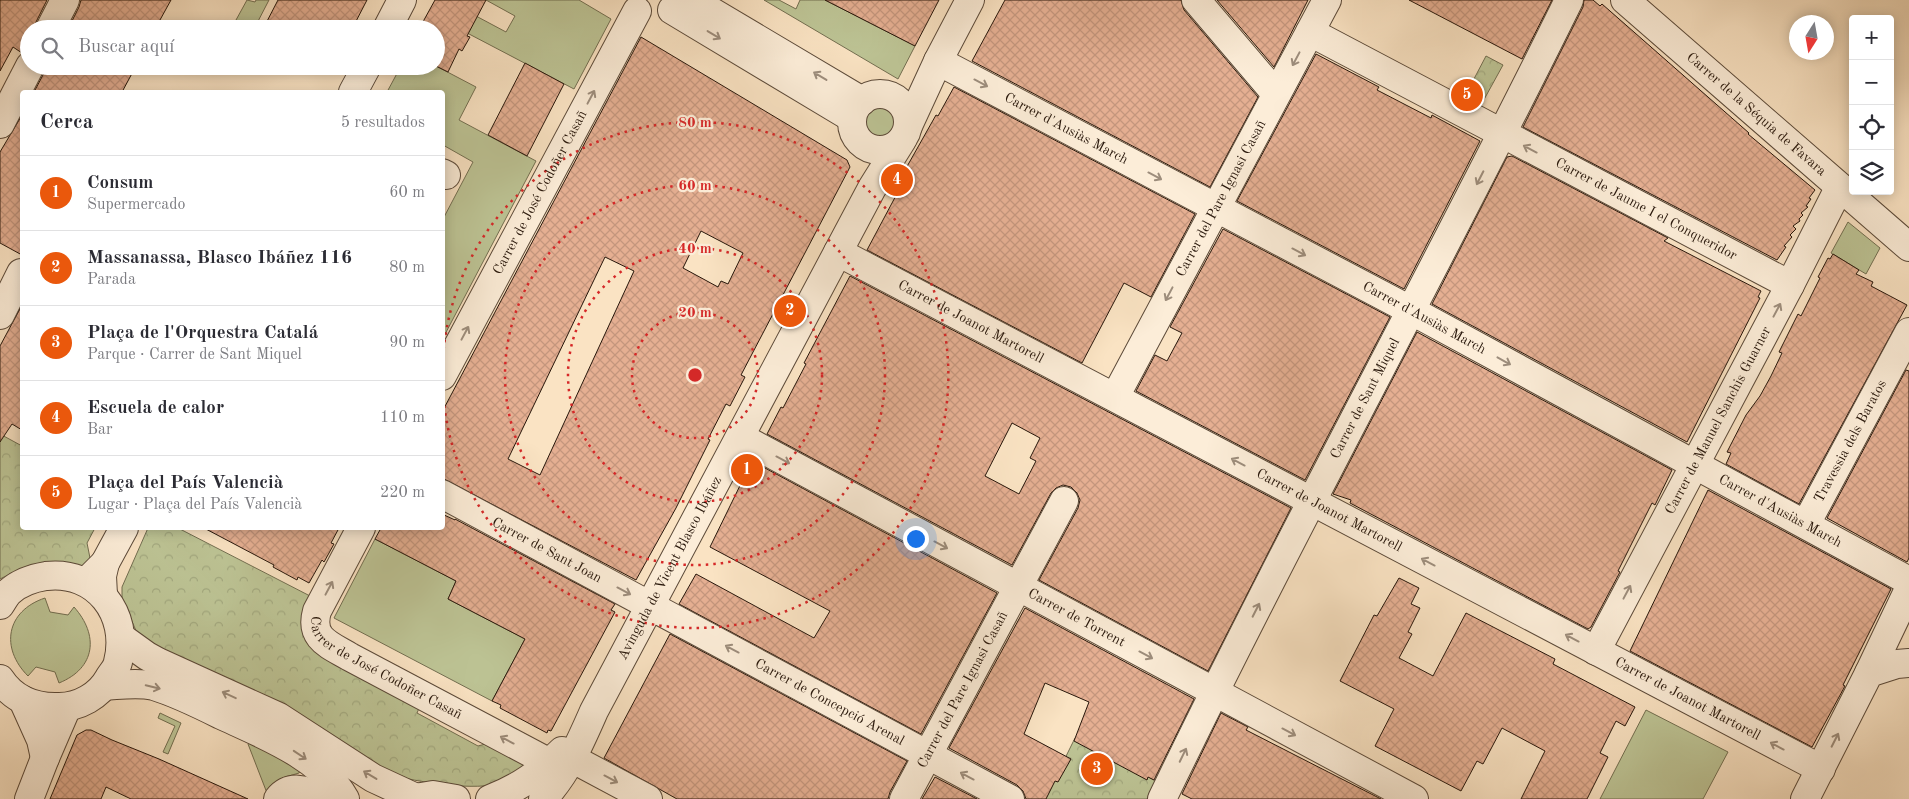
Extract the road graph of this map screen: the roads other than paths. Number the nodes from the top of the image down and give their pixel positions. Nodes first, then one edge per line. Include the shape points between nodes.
1 (65, 0) edge
2 (402, 0) edge
3 (970, 0) edge
4 (1196, 0) edge
5 (1327, 0) edge
6 (1569, 0) edge
7 (1625, 0) edge
8 (681, 3) edge
9 (632, 6) edge
10 (55, 20) edge
11 (392, 20) edge
12 (1310, 32) junction
13 (938, 61) junction
14 (26, 75) edge
15 (362, 75) edge
16 (354, 90) edge
17 (1276, 94) junction
18 (866, 105) junction
19 (0, 124) edge
20 (905, 133) junction
21 (1503, 134) junction
22 (864, 146) junction
23 (872, 188) junction
24 (1839, 188) junction
25 (1215, 208) junction
26 (1909, 247) edge
27 (838, 252) junction
28 (15, 270) edge
29 (1790, 285) junction
30 (1412, 311) junction
31 (0, 315) edge
32 (1909, 332) edge
33 (445, 370) edge
34 (1115, 397) junction
35 (740, 437) junction
36 (1695, 465) junction
37 (445, 496) edge
38 (1064, 501) dead end
39 (1313, 502) junction
40 (1806, 524) junction
41 (123, 530) edge
42 (360, 530) edge
43 (98, 580) junction
44 (1909, 581) edge
45 (1019, 587) junction
46 (1909, 590) edge
47 (3, 597) edge
48 (651, 605) junction
49 (1893, 623) junction
50 (122, 638) junction
51 (1596, 651) junction
52 (1909, 652) edge
53 (1909, 663) edge
54 (1869, 674) junction
55 (0, 679) edge
56 (105, 686) junction
57 (1214, 692) junction
58 (23, 700) junction
59 (67, 707) junction
60 (927, 755) junction
61 (45, 758) junction
62 (562, 761) junction
63 (1821, 769) junction
64 (411, 798) edge
65 (29, 799) edge
66 (278, 799) edge
67 (319, 799) edge
68 (345, 799) edge
69 (456, 799) edge
70 (490, 799) edge
71 (543, 799) edge
72 (648, 799) edge
73 (904, 799) edge
74 (1010, 799) edge
75 (1162, 799) edge
76 (1414, 799) edge
77 (1805, 799) edge

1 - 10 street
2 - 11 street
3 - 13 street, Avinguda de Vicent Blasco Ibáñez
4 - 17 street
5 - 12 street, Carrer del Pare Ignasi Casañ
6 - 21 street, Carrer de Sant Miquel
7 - 24 street, Carrer de la Séquia de Favara
8 - 9 street via 664,15 654,16 645,15
8 - 18 street
33 -> 9 street, Carrer de José Codoñer Casañ
12 -> 17 street, Carrer del Pare Ignasi Casañ
12 - 21 street, Carrer de Jaume I el Conqueridor
13 - 18 street, Avinguda de Vicent Blasco Ibáñez via 920,82
13 - 20 street, Avinguda de Vicent Blasco Ibáñez
13 -> 25 street, Carrer d'Ausiàs March
14 - 19 street
15 - 16 street
17 - 25 street, Carrer del Pare Ignasi Casañ
18 - 20 street via 893,97 900,102 908,117
18 - 22 street via 854,134
20 - 22 street via 896,146 880,150
20 - 23 street, Avinguda de Vicent Blasco Ibáñez
29 -> 21 street, Carrer de Jaume I el Conqueridor
21 -> 30 street, Carrer de Sant Miquel
22 - 23 street
23 - 27 street, Avinguda de Vicent Blasco Ibáñez
24 - 26 street, Carrer de la Séquia de Favara
24 - 29 street, Carrer de Manuel Sanchis Guarner
25 -> 30 street, Carrer d'Ausiàs March
25 -> 34 street, Carrer del Pare Ignasi Casañ
27 - 34 street, Carrer de Joanot Martorell
27 - 35 street, Avinguda de Vicent Blasco Ibáñez
28 - 31 street
36 -> 29 street, Carrer de Manuel Sanchis Guarner
30 -> 36 street, Carrer d'Ausiàs March
30 - 39 street, Carrer de Sant Miquel
32 - 40 street, Travessia dels Baratos
39 -> 34 street, Carrer de Joanot Martorell
35 -> 45 street, Carrer de Torrent
35 - 48 street, Avinguda de Vicent Blasco Ibáñez
36 - 40 street, Carrer d'Ausiàs March
51 -> 36 street, Carrer de Manuel Sanchis Guarner
37 -> 48 street, Carrer de Sant Joan
38 - 45 street, Carrer del Pare Ignasi Casañ
51 -> 39 street, Carrer de Joanot Martorell
57 -> 39 street, Carrer de Sant Miquel
40 - 44 street, Carrer d'Ausiàs March
41 - 43 street
62 -> 42 street, Carrer de José Codoñer Casañ via 350,657 328,644 316,632 314,621 317,611
43 - 47 street via 60,575 32,578
43 - 50 street via 116,615
45 -> 57 street, Carrer de Torrent
45 - 60 street, Carrer del Pare Ignasi Casañ
46 - 49 street
60 -> 48 street, Carrer de Concepció Arenal
48 - 62 street, Avinguda de Vicent Blasco Ibáñez via 594,711 567,746
49 - 52 street via 1902,646
49 - 54 street
50 - 56 street via 118,664
64 -> 50 street via 373,778 278,717 146,656
63 -> 51 street, Carrer de Joanot Martorell
53 - 54 street
63 -> 54 street
55 - 58 street
56 - 59 street via 88,700
56 -> 68 street via 153,686 264,735 321,770
75 -> 57 street, Carrer de Sant Miquel
57 -> 76 street, Carrer de Torrent
58 - 59 street via 44,708
58 - 61 street
59 - 61 street
60 - 73 street, Carrer del Pare Ignasi Casañ
74 -> 60 street, Carrer de Concepció Arenal
61 - 65 street
62 - 70 street, Avinguda de Vicent Blasco Ibáñez
62 - 71 street, Avinguda de Vicent Blasco Ibáñez via 563,774
62 -> 72 street
63 - 77 street
64 - 69 street via 434,795
66 - 67 street via 290,790 302,790

